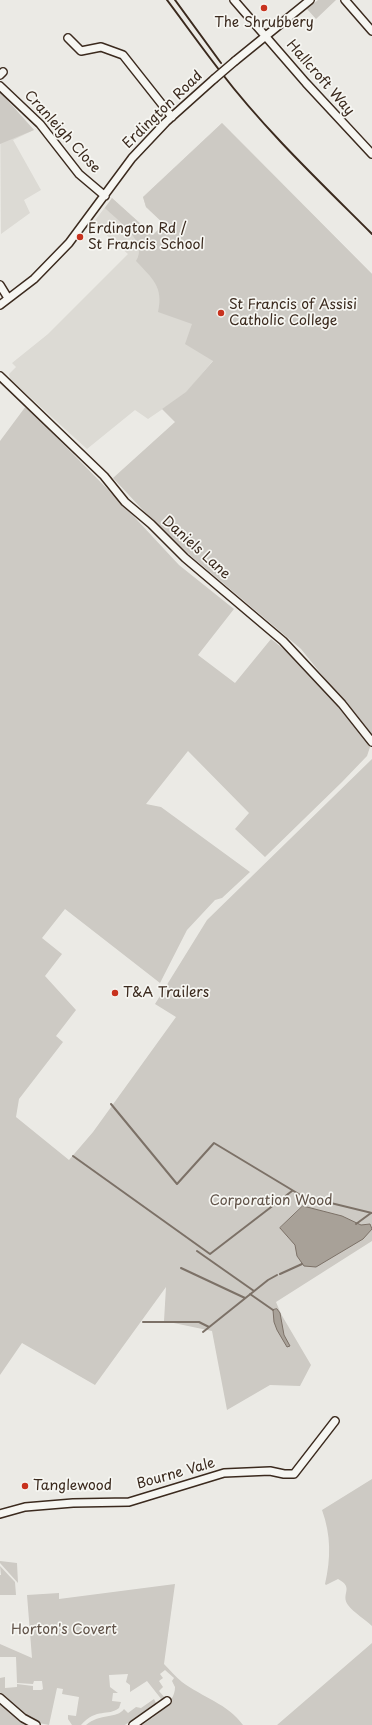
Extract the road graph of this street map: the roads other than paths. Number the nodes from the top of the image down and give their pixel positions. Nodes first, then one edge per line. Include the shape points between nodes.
1 (234, 0) edge
2 (310, 0) edge
3 (345, 0) edge
4 (372, 31) edge
5 (267, 36) junction
6 (68, 38) dead end
7 (0, 86) edge
8 (172, 116) junction
9 (372, 154) edge
10 (105, 196) junction
11 (0, 285) edge
12 (8, 298) junction
13 (0, 305) edge
14 (0, 376) edge
15 (372, 742) edge
16 (335, 1421) dead end
17 (0, 1514) edge
18 (0, 1698) edge
19 (167, 1701) dead end
20 (36, 1725) edge
21 (133, 1725) edge

1 - 5 street, Hallcroft Way
2 - 5 street, Erdington Road
3 - 4 street
5 - 8 street, Erdington Road, bridge
5 - 9 street, Hallcroft Way via 306,83
6 - 8 street via 81,51 101,47 123,55
7 - 10 street, Cranleigh Close via 40,124 74,169
8 - 10 street, Erdington Road via 132,158
10 - 12 street, Erdington Road via 69,243 34,280
11 - 12 street
12 - 13 street, Erdington Road
14 - 15 street, Daniels Lane via 104,476 125,502 185,558 283,640 342,704
16 - 17 street, Bourne Vale via 294,1474 270,1471 224,1473 129,1502 32,1506
18 - 20 street via 17,1714
19 - 21 street

